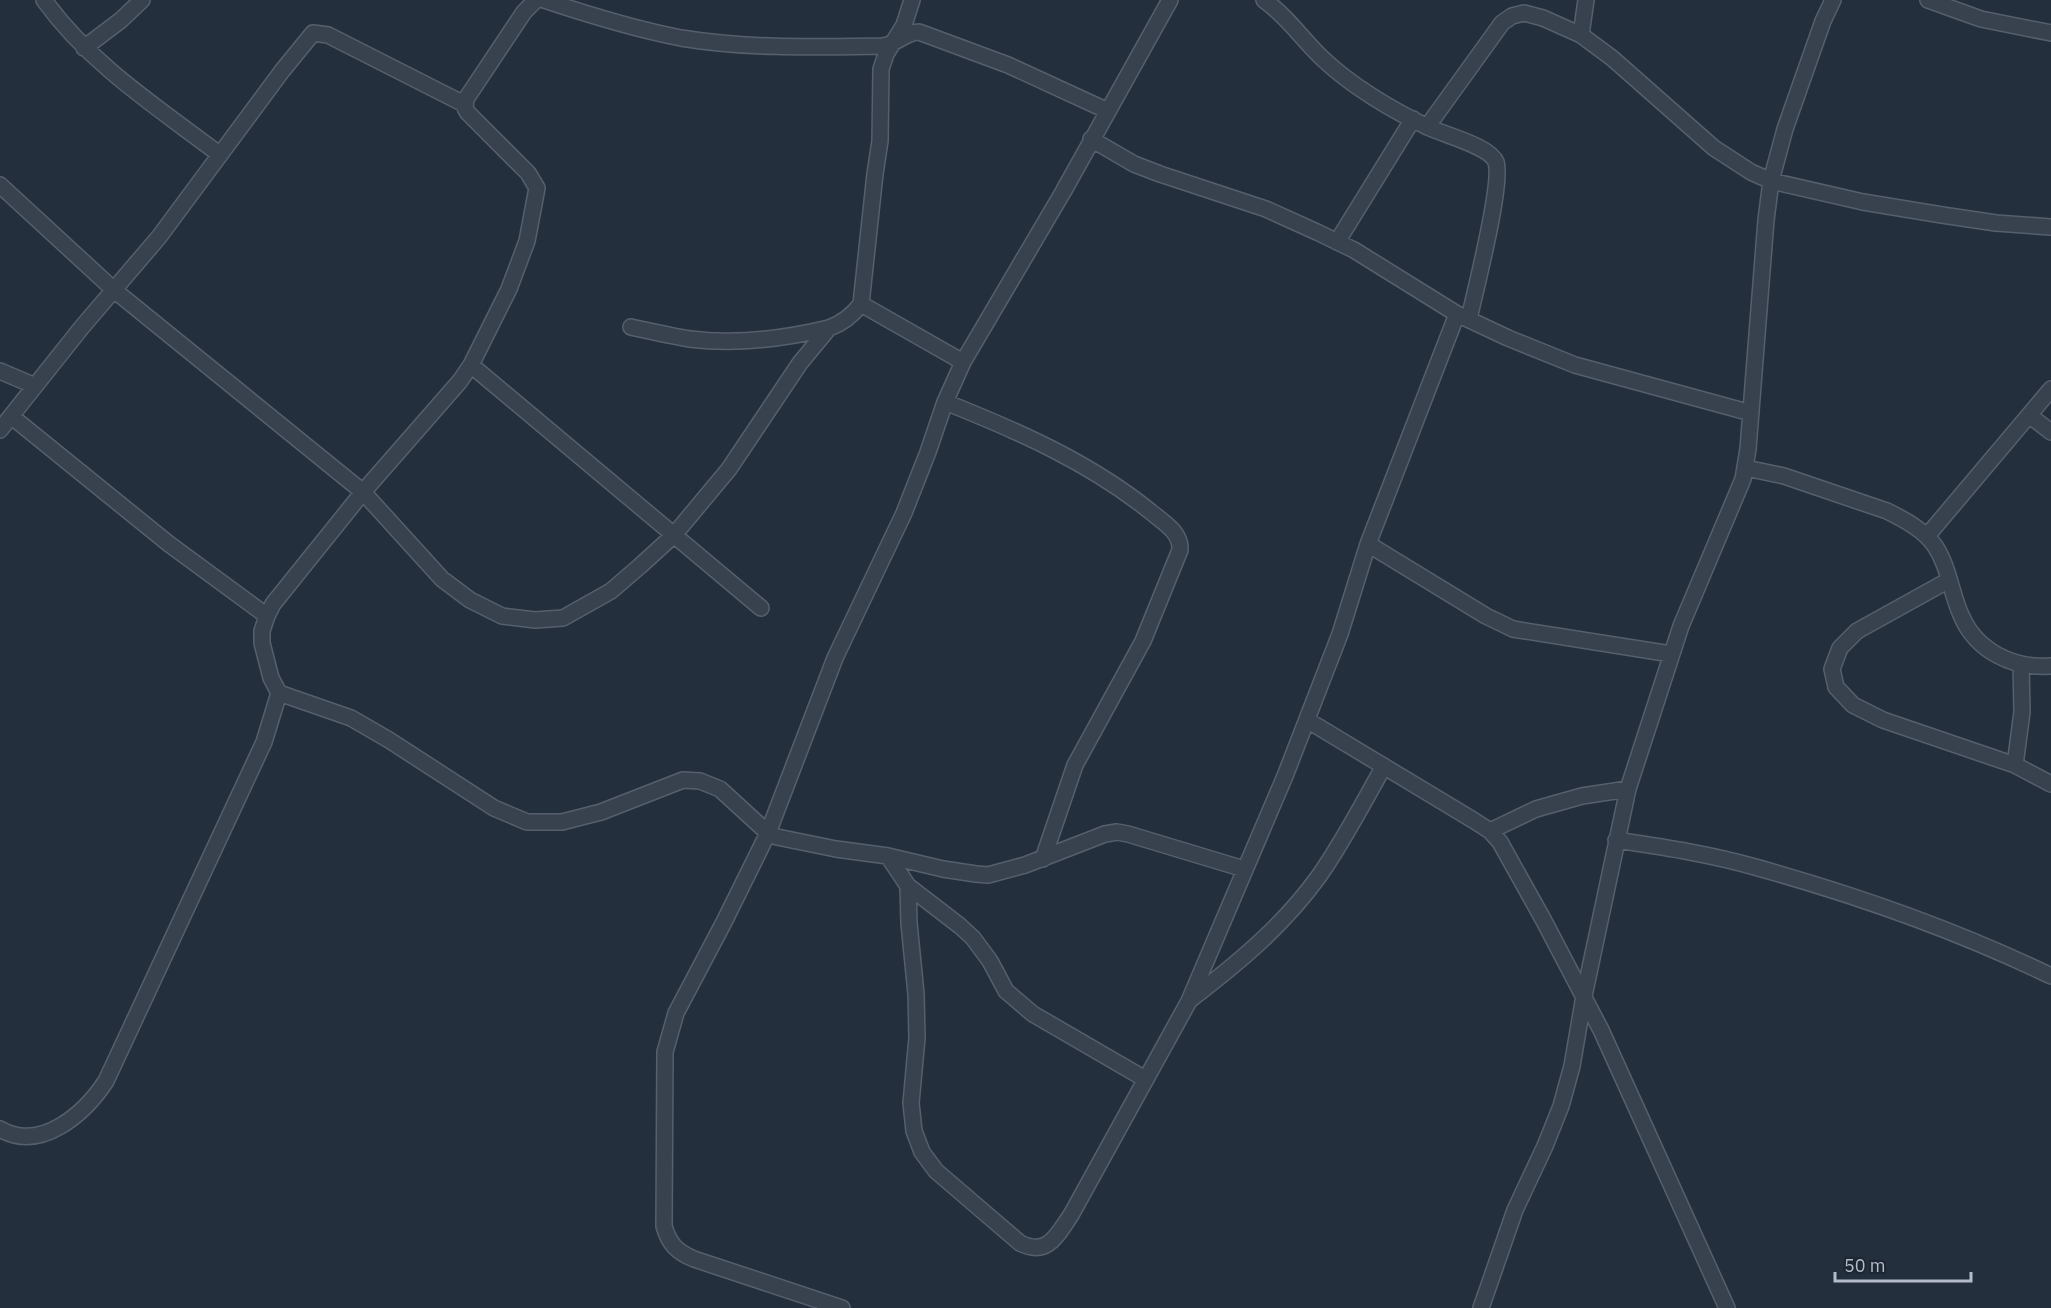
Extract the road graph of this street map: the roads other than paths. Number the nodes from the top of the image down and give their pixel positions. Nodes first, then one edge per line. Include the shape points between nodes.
1 (44, 0) edge
2 (142, 0) edge
3 (536, 0) edge
4 (544, 0) edge
5 (912, 0) edge
6 (1170, 0) edge
7 (1264, 0) edge
8 (1586, 0) edge
9 (1833, 0) edge
10 (1928, 0) edge
11 (2051, 33) edge
12 (1581, 35) junction
13 (893, 44) junction
14 (84, 48) junction
15 (464, 104) junction
16 (1107, 111) junction
17 (1413, 119) junction
18 (1427, 127) junction
19 (1091, 139) junction
20 (219, 154) junction
21 (1772, 181) junction
22 (0, 184) edge
23 (2051, 227) edge
24 (1338, 242) junction
25 (114, 290) junction
26 (861, 304) junction
27 (1463, 316) junction
28 (631, 327) dead end
29 (829, 328) junction
30 (963, 362) junction
31 (471, 365) junction
32 (0, 371) edge
33 (35, 386) junction
34 (2051, 389) edge
35 (945, 402) junction
36 (1751, 413) junction
37 (2029, 415) junction
38 (11, 416) junction
39 (0, 430) edge
40 (2051, 432) edge
41 (1746, 468) junction
42 (363, 492) junction
43 (674, 535) junction
44 (1927, 536) junction
45 (1368, 544) junction
46 (1949, 580) junction
47 (761, 608) dead end
48 (267, 616) junction
49 (1671, 654) junction
50 (2021, 664) junction
51 (2051, 666) edge
52 (279, 693) junction
53 (1307, 720) junction
54 (2015, 765) junction
55 (1384, 766) junction
56 (2051, 784) edge
57 (1628, 789) junction
58 (1490, 831) junction
59 (768, 833) junction
60 (1616, 840) junction
61 (888, 856) junction
62 (1043, 859) junction
63 (1244, 869) junction
64 (908, 886) junction
65 (2051, 976) edge
66 (1584, 996) junction
67 (1189, 1001) junction
68 (1145, 1079) junction
69 (0, 1129) edge
70 (842, 1308) edge
71 (1481, 1308) edge
72 (1727, 1308) edge

1 - 14 street
2 - 14 street
3 - 15 street via 524,12
4 - 13 street via 613,23 684,38 817,47
5 - 13 street
6 - 16 street
7 - 17 street via 1324,60
8 - 12 street
9 - 21 street via 1785,129
10 - 11 street via 1981,19
12 - 18 street via 1543,18 1524,13 1512,16 1493,34
12 - 21 street via 1713,148
13 - 16 street via 919,32 1008,65
13 - 26 street via 881,69 880,141
14 - 20 street
15 - 20 street via 328,35 313,33
15 - 31 street via 468,113 528,173 537,188 526,241 512,279
16 - 19 street
17 - 18 street
17 - 24 street
18 - 27 street via 1484,150 1496,162 1493,204
19 - 24 street via 1134,164 1266,209
19 - 30 street
20 - 25 street via 159,237
21 - 23 street via 1874,204 1996,223
21 - 36 street
22 - 25 street
24 - 27 street
25 - 33 street
25 - 42 street
26 - 29 street via 851,316
26 - 30 street
27 - 36 street via 1575,364
27 - 45 street
28 - 29 street via 720,341 758,340
29 - 43 street via 800,363 729,469
30 - 35 street
31 - 42 street
31 - 43 street
32 - 33 street
33 - 38 street
34 - 37 street
35 - 59 street via 904,513 835,658
35 - 62 street via 1069,457 1144,506 1174,531 1180,544 1143,641 1075,765
36 - 41 street
37 - 40 street
37 - 44 street
38 - 39 street
38 - 48 street via 169,544
41 - 44 street via 1784,476 1887,511
41 - 49 street
42 - 43 street via 442,579 470,600 502,616 563,618 611,591
42 - 48 street
43 - 47 street
44 - 46 street
45 - 49 street via 1513,629
45 - 53 street via 1340,634
46 - 50 street via 1961,616 1976,641 1997,656
46 - 54 street via 1857,631 1840,648 1832,669 1836,687 1854,705 1883,720
48 - 52 street via 262,631 264,654
49 - 57 street
50 - 51 street
50 - 54 street via 2022,712
52 - 59 street via 351,718 494,808 527,822 562,822 601,812 683,780 700,781 720,789
52 - 69 street via 264,742 106,1081 85,1109 60,1127 28,1136
53 - 55 street
53 - 63 street
54 - 56 street
55 - 58 street
55 - 67 street via 1336,851 1306,892 1252,950
57 - 58 street via 1536,809
57 - 60 street
58 - 66 street via 1507,852
59 - 61 street
59 - 70 street via 676,1013 670,1033 665,1052 664,1226 667,1239 684,1255
60 - 65 street via 1754,867 1881,906 1993,948
60 - 66 street
61 - 62 street via 943,869 988,874
61 - 64 street
62 - 63 street via 1117,832
63 - 67 street
64 - 68 street via 973,938 1016,1001
64 - 68 street via 916,994 917,1038 910,1103 914,1131 922,1152 936,1171 1020,1243 1039,1248 1055,1238
66 - 71 street via 1561,1106 1515,1210
66 - 72 street
67 - 68 street

